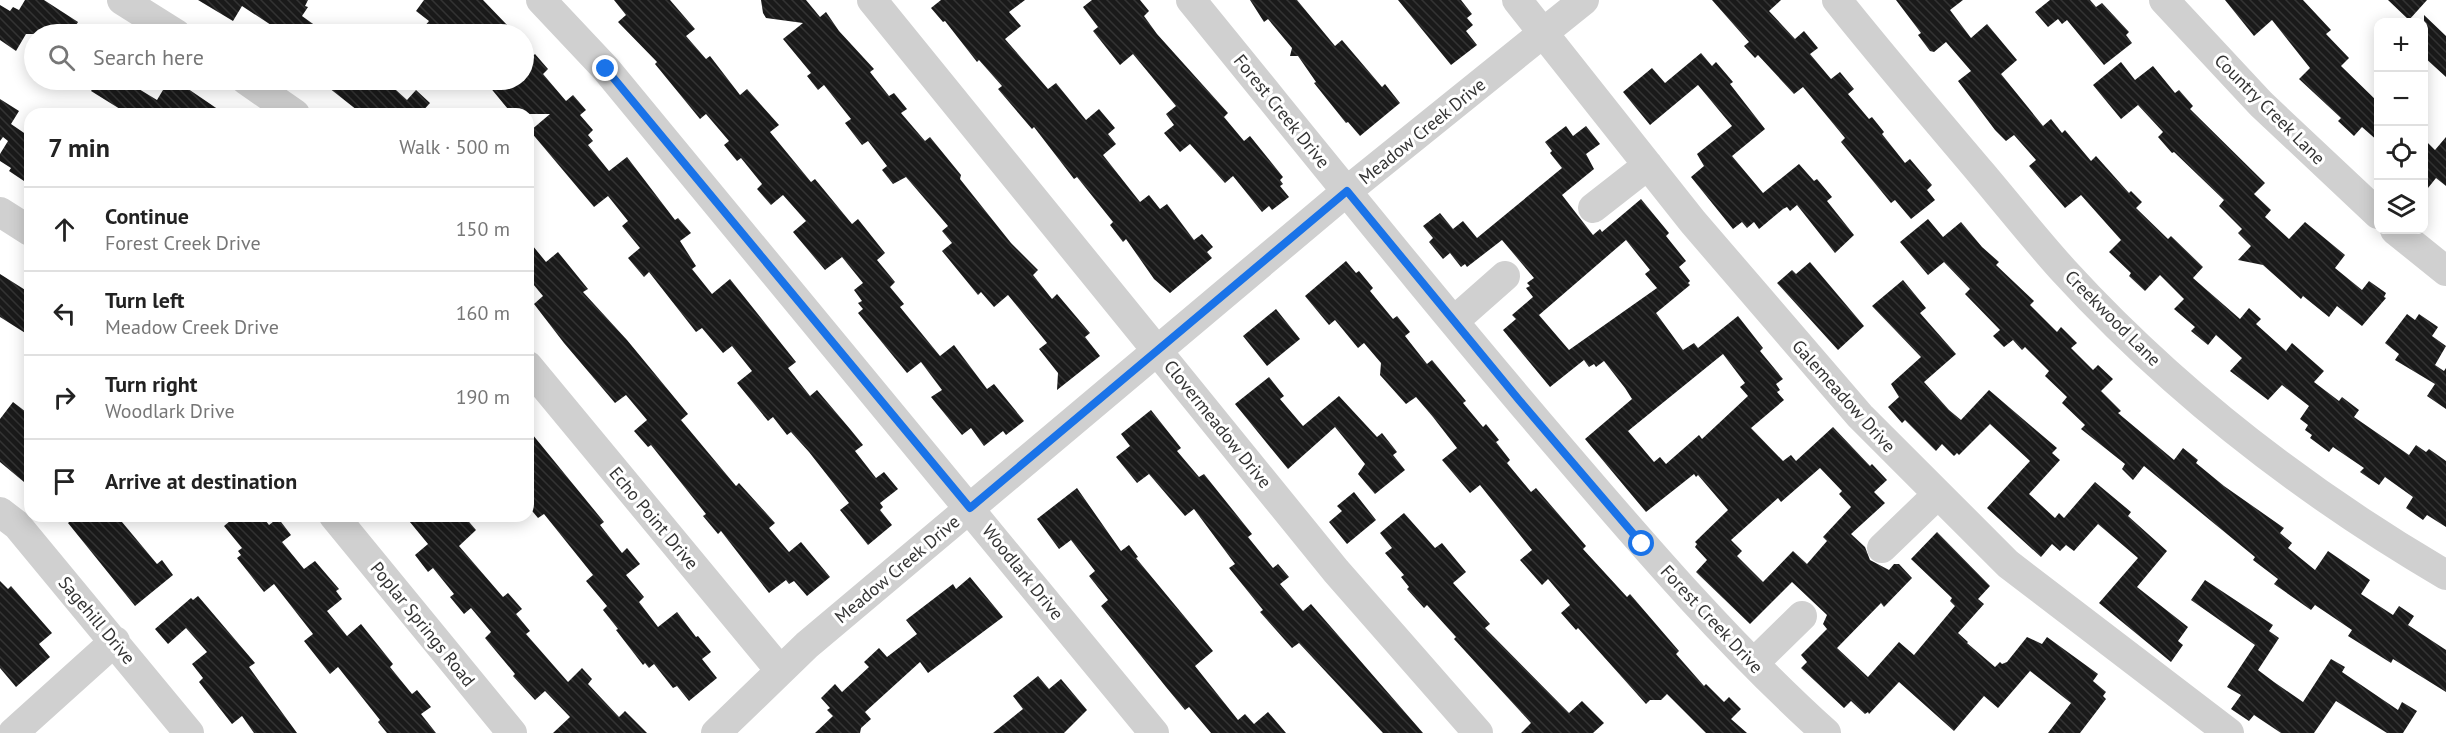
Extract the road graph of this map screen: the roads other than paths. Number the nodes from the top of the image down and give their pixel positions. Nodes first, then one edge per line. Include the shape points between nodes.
1 (122, 0) edge
2 (541, 0) edge
3 (872, 0) edge
4 (1191, 0) edge
5 (1517, 0) edge
6 (1584, 0) edge
7 (1837, 0) edge
8 (2164, 0) edge
9 (160, 24) edge
10 (1543, 33) junction
11 (261, 90) edge
12 (287, 108) edge
13 (1648, 165) junction
14 (1347, 191) junction
15 (1593, 208) dead end
16 (2374, 209) edge
17 (0, 212) edge
18 (24, 227) edge
19 (2400, 234) edge
20 (2446, 271) edge
21 (1505, 276) dead end
22 (1454, 321) junction
23 (1158, 350) junction
24 (534, 373) edge
25 (1936, 495) junction
26 (970, 508) junction
27 (0, 512) edge
28 (339, 522) edge
29 (1882, 548) dead end
30 (2446, 575) edge
31 (1802, 616) dead end
32 (115, 642) junction
33 (1754, 663) junction
34 (779, 669) junction
35 (1139, 728) edge
36 (13, 733) edge
37 (189, 733) edge
38 (512, 733) edge
39 (716, 733) edge
40 (1478, 733) edge
41 (1826, 733) edge
42 (2229, 733) edge

1 - 9 street
2 - 26 street, Woodlark Drive via 606,69
3 - 23 street, Clovermeadow Drive
4 - 14 street, Forest Creek Drive
5 - 10 street, Galemeadow Drive
6 - 10 street, Meadow Creek Drive
7 - 30 street, Creekwood Lane via 2064,271 2130,338 2240,433 2373,532
8 - 16 street, Country Creek Lane via 2261,104
10 - 13 street, Galemeadow Drive
10 - 14 street, Meadow Creek Drive
11 - 12 street
13 - 15 street
13 - 25 street, Galemeadow Drive via 1852,407
14 - 22 street, Forest Creek Drive
14 - 23 street, Meadow Creek Drive
17 - 18 street
19 - 20 street
21 - 22 street
22 - 33 street, Forest Creek Drive via 1642,544
23 - 26 street, Meadow Creek Drive
23 - 40 street, Clovermeadow Drive via 1336,571
24 - 34 street, Echo Point Drive
25 - 29 street
25 - 42 street, Galemeadow Drive via 2008,564
26 - 34 street, Meadow Creek Drive
26 - 35 street, Woodlark Drive
27 - 32 street, Sagehill Drive via 17,525
28 - 38 street, Poplar Springs Road
31 - 33 street
32 - 36 street
32 - 37 street, Sagehill Drive
33 - 41 street, Forest Creek Drive
34 - 39 street, Meadow Creek Drive

